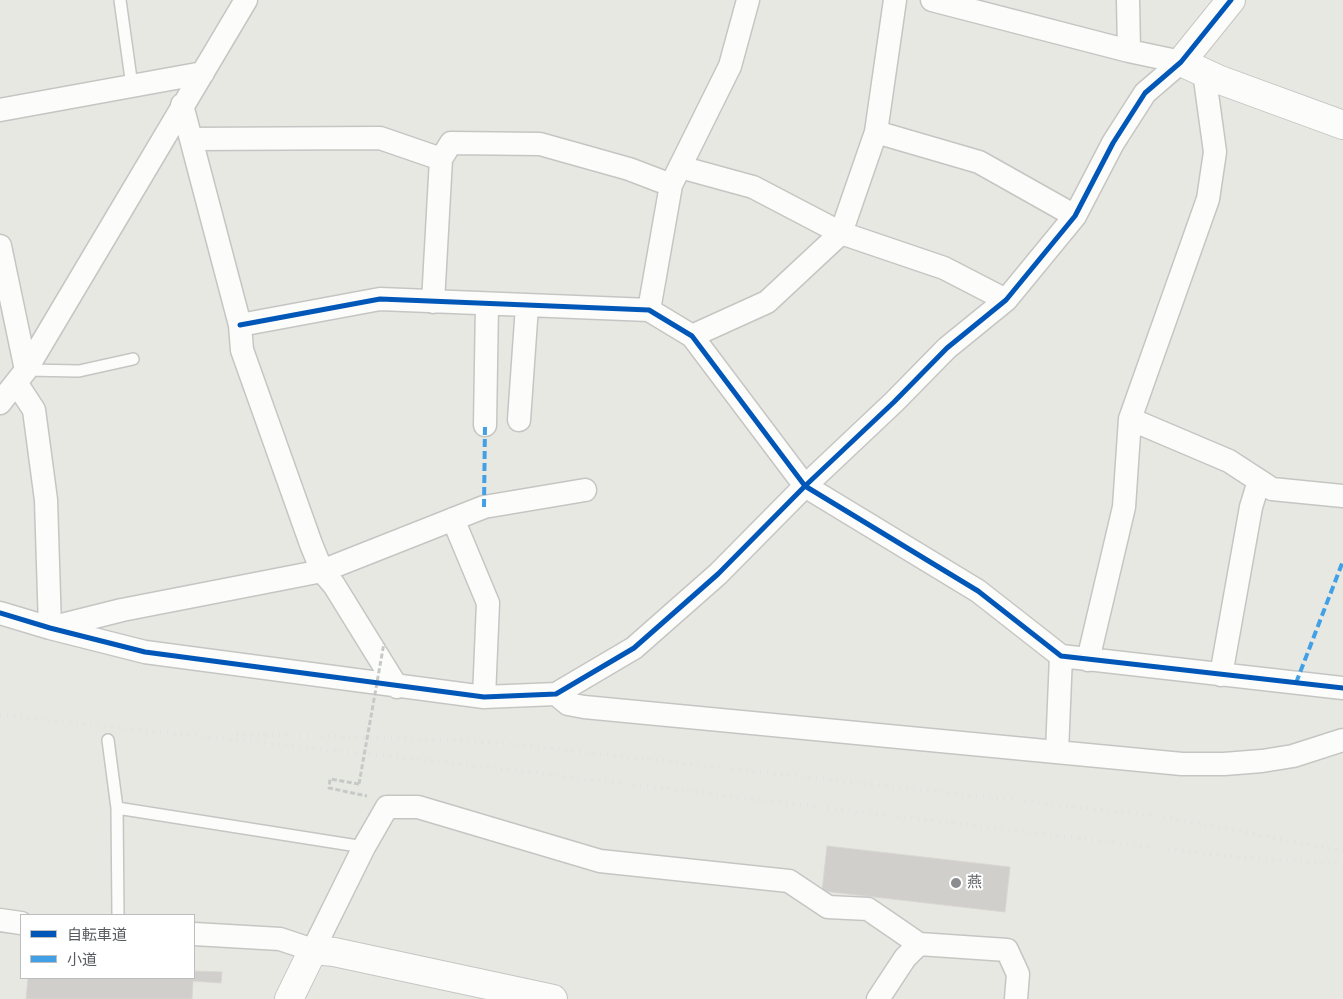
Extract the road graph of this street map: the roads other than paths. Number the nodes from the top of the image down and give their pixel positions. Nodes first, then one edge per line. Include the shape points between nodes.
1 (120, 0) edge
2 (246, 0) edge
3 (748, 0) edge
4 (895, 0) edge
5 (932, 0) edge
6 (1128, 0) edge
7 (1231, 0) edge
8 (1129, 51) junction
9 (1192, 67) junction
10 (203, 74) junction
11 (132, 86) junction
12 (182, 105) junction
13 (0, 110) edge
14 (1343, 124) edge
15 (876, 132) junction
16 (191, 139) junction
17 (441, 159) junction
18 (675, 176) junction
19 (1075, 216) junction
20 (841, 233) junction
21 (0, 246) edge
22 (1006, 300) junction
23 (433, 302) junction
24 (488, 304) junction
25 (527, 306) junction
26 (649, 310) junction
27 (240, 325) junction
28 (692, 336) junction
29 (133, 359) dead end
30 (21, 377) junction
31 (0, 403) edge
32 (1130, 419) junction
33 (519, 420) dead end
34 (485, 425) dead end
35 (1260, 481) junction
36 (805, 486) junction
37 (585, 490) dead end
38 (1343, 496) edge
39 (454, 519) junction
40 (322, 571) junction
41 (0, 613) edge
42 (50, 628) junction
43 (1061, 656) junction
44 (1088, 660) junction
45 (1221, 674) junction
46 (397, 687) junction
47 (1343, 688) edge
48 (556, 694) junction
49 (484, 697) junction
50 (108, 740) dead end
51 (1343, 740) edge
52 (1057, 752) junction
53 (116, 808) junction
54 (364, 846) junction
55 (118, 914) edge
56 (0, 920) edge
57 (20, 923) edge
58 (195, 934) edge
59 (919, 944) junction
60 (313, 950) junction
61 (289, 999) edge
62 (553, 999) edge
63 (878, 999) edge
64 (1016, 999) edge

1 - 11 lane
2 - 10 street
3 - 18 street via 730,66
4 - 15 street
5 - 8 street
6 - 8 street
7 - 9 street
8 - 9 street
9 - 14 street
9 - 19 street via 1145,93 1112,142
9 - 32 street via 1215,152 1208,199
10 - 11 street
10 - 12 street
11 - 13 street
12 - 16 street
12 - 30 street
15 - 19 street via 979,162
15 - 20 street
16 - 17 street via 380,138
16 - 27 street
17 - 18 street via 451,143 540,144 629,169
17 - 23 street
18 - 20 street via 752,187
18 - 26 street
19 - 22 street
20 - 22 street via 944,268
20 - 28 street via 767,302
21 - 30 street
22 - 36 street via 947,348
23 - 24 street
23 - 27 street via 380,299
24 - 25 street
24 - 34 street
25 - 26 street
25 - 33 street
26 - 28 street
27 - 40 street via 242,350
28 - 36 street
29 - 30 lane via 79,371
30 - 31 street
30 - 42 street via 34,410 46,500
32 - 35 street via 1229,461
32 - 44 street via 1124,507
35 - 38 street via 1272,489
35 - 45 street via 1251,507
36 - 43 street via 978,591
36 - 48 street via 718,574 634,648
37 - 39 street via 484,507
39 - 40 street
39 - 49 street via 488,603
40 - 42 street via 122,610
40 - 46 street
41 - 42 street
42 - 46 street via 145,652
43 - 44 street
43 - 52 street
44 - 45 street
45 - 47 street
46 - 49 street
48 - 49 street
48 - 52 street via 568,704 584,707
50 - 53 lane
51 - 52 street via 1294,756 1224,764 1182,764
53 - 54 lane
53 - 55 lane
54 - 59 street via 387,807 418,807 600,861 789,881 828,907 868,909
54 - 60 street
56 - 57 street
58 - 60 street via 280,939
59 - 63 street via 905,958
59 - 64 street via 1007,950 1018,974
60 - 61 street
60 - 62 street

